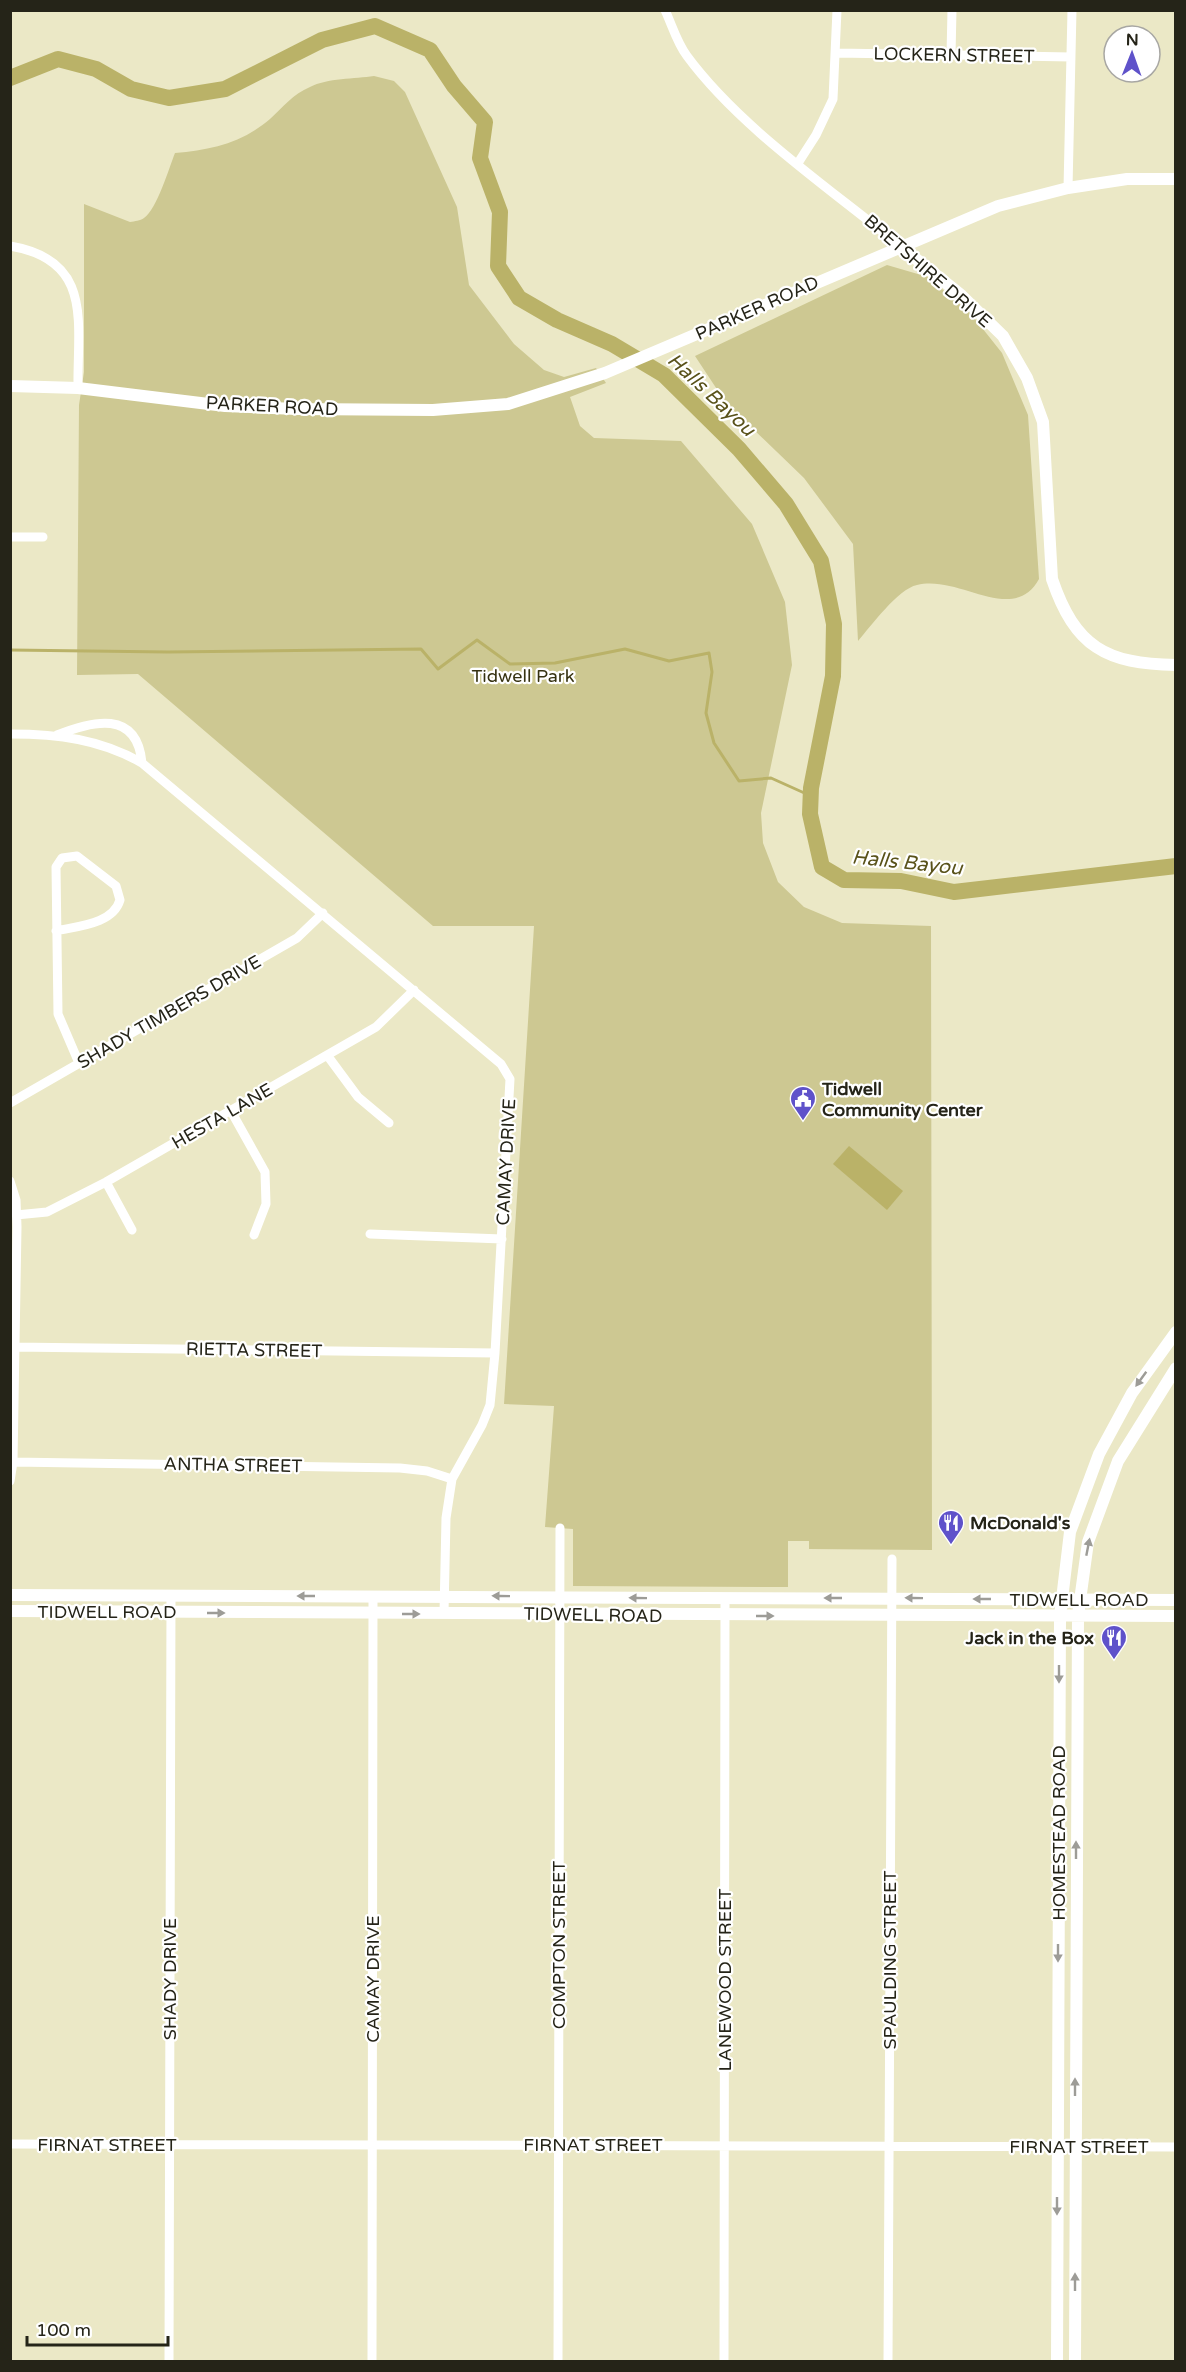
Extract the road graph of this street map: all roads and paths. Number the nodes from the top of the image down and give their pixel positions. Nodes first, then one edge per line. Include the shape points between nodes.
1 (665, 10) edge
2 (837, 10) edge
3 (952, 10) edge
4 (1072, 10) edge
5 (837, 53) junction
6 (951, 55) junction
7 (1071, 57) junction
8 (798, 163) junction
9 (1176, 179) edge
10 (1068, 188) junction
11 (10, 246) edge
12 (900, 246) junction
13 (10, 386) edge
14 (78, 388) junction
15 (10, 537) edge
16 (43, 537) dead end
17 (1176, 665) edge
18 (10, 734) edge
19 (55, 735) junction
20 (142, 762) junction
21 (322, 913) junction
22 (56, 931) junction
23 (414, 990) junction
24 (327, 1055) junction
25 (79, 1063) junction
26 (10, 1104) edge
27 (231, 1111) junction
28 (389, 1123) dead end
29 (10, 1181) edge
30 (106, 1182) junction
31 (16, 1215) junction
32 (132, 1230) dead end
33 (370, 1234) dead end
34 (254, 1235) dead end
35 (502, 1239) junction
36 (1176, 1332) edge
37 (13, 1347) junction
38 (495, 1353) junction
39 (1176, 1368) edge
40 (13, 1462) junction
41 (452, 1479) junction
42 (10, 1481) edge
43 (560, 1528) dead end
44 (892, 1559) dead end
45 (10, 1595) edge
46 (444, 1595) junction
47 (171, 1596) junction
48 (374, 1596) junction
49 (560, 1597) junction
50 (892, 1598) junction
51 (725, 1599) junction
52 (1062, 1600) junction
53 (1080, 1600) junction
54 (1176, 1600) edge
55 (10, 1611) edge
56 (171, 1612) junction
57 (444, 1613) junction
58 (372, 1614) junction
59 (559, 1614) junction
60 (892, 1615) junction
61 (1078, 1615) junction
62 (725, 1616) junction
63 (1060, 1616) junction
64 (1176, 1616) edge
65 (1059, 1751) junction
66 (1077, 1753) junction
67 (1076, 1892) junction
68 (1058, 1894) junction
69 (10, 2144) edge
70 (169, 2145) junction
71 (558, 2145) junction
72 (725, 2145) junction
73 (373, 2146) junction
74 (889, 2146) junction
75 (1074, 2146) junction
76 (1176, 2147) edge
77 (1057, 2148) junction
78 (1058, 2305) junction
79 (1075, 2305) junction
80 (169, 2361) edge
81 (372, 2361) edge
82 (558, 2361) edge
83 (724, 2361) edge
84 (888, 2361) edge
85 (1057, 2361) edge
86 (1075, 2361) edge

1 - 8 street, BRETSHIRE DRIVE via 685,54 717,93
2 - 5 street
3 - 6 street
4 - 7 street
5 - 6 street, LOCKERN STREET
5 - 8 street via 832,99
6 - 7 street, LOCKERN STREET
7 - 10 street
8 - 12 street, BRETSHIRE DRIVE
9 - 10 main road, PARKER ROAD via 1127,179
10 - 12 main road, PARKER ROAD via 998,206
11 - 14 street via 41,256 69,277 76,297
12 - 14 main road, PARKER ROAD via 605,373 508,404 433,410 225,405
12 - 17 main road, BRETSHIRE DRIVE via 961,295 1003,336 1027,378 1043,422 1052,579 1070,620 1092,644 1116,658
13 - 14 main road, PARKER ROAD
15 - 16 street
18 - 19 street, CAMAY DRIVE
19 - 20 street, CAMAY DRIVE via 103,744
19 - 20 street, CAMAY DRIVE via 99,721 114,723 127,729 135,739
20 - 21 street, CAMAY DRIVE
21 - 23 street, CAMAY DRIVE
21 - 25 street, SHADY TIMBERS DRIVE via 297,938
22 - 22 street via 58,861 77,856 116,886 120,900 106,917
22 - 25 street via 58,1014
23 - 24 street, HESTA LANE via 388,1018
23 - 35 street, CAMAY DRIVE via 501,1064 510,1079
24 - 27 street, HESTA LANE
24 - 28 street via 358,1097
25 - 26 street, SHADY TIMBERS DRIVE
27 - 30 street, HESTA LANE
27 - 34 street via 265,1172 266,1204
29 - 31 street
30 - 31 street, HESTA LANE via 47,1212
30 - 32 street
31 - 37 street
33 - 35 street
35 - 38 street, CAMAY DRIVE
36 -> 52 main road, HOMESTEAD ROAD via 1132,1393 1099,1454 1070,1532
37 - 38 street, RIETTA STREET
37 - 40 street
38 - 41 street, CAMAY DRIVE via 489,1405
53 -> 39 main road, HOMESTEAD ROAD via 1088,1542 1118,1461
40 - 41 street, ANTHA STREET via 400,1468
40 - 42 street
41 - 46 street, CAMAY DRIVE via 446,1518
43 - 49 street, COMPTON STREET
44 - 50 street, SPAULDING STREET
45 - 47 main road, TIDWELL ROAD
46 - 48 main road, TIDWELL ROAD
49 -> 46 main road, TIDWELL ROAD
46 - 57 street, CAMAY DRIVE
48 -> 47 main road, TIDWELL ROAD
47 - 56 street, SHADY DRIVE
48 - 58 street, CAMAY DRIVE
51 -> 49 main road, TIDWELL ROAD
49 - 59 street, COMPTON STREET
50 -> 51 main road, TIDWELL ROAD
52 -> 50 main road, TIDWELL ROAD
50 - 60 street, SPAULDING STREET
51 - 62 street, LANEWOOD STREET
52 - 53 main road, TIDWELL ROAD
52 - 63 main road, HOMESTEAD ROAD
53 - 54 main road, TIDWELL ROAD
53 - 61 main road, HOMESTEAD ROAD
55 - 56 main road, TIDWELL ROAD
56 -> 58 main road, TIDWELL ROAD
56 - 70 street, SHADY DRIVE
58 -> 57 main road, TIDWELL ROAD
57 - 59 main road, TIDWELL ROAD
58 - 73 street, CAMAY DRIVE
59 - 62 main road, TIDWELL ROAD
59 - 71 street, COMPTON STREET
62 -> 60 main road, TIDWELL ROAD
60 - 63 main road, TIDWELL ROAD
60 - 74 street, SPAULDING STREET
61 - 63 main road, TIDWELL ROAD
61 - 64 main road, TIDWELL ROAD
61 - 66 main road, HOMESTEAD ROAD
62 - 72 street, LANEWOOD STREET
63 -> 65 main road, HOMESTEAD ROAD
65 - 66 main road
65 - 68 main road, HOMESTEAD ROAD
67 -> 66 main road, HOMESTEAD ROAD
67 - 68 main road
75 -> 67 main road, HOMESTEAD ROAD
68 -> 77 main road, HOMESTEAD ROAD
69 - 70 street, FIRNAT STREET
70 - 73 street, FIRNAT STREET
70 - 80 street, SHADY DRIVE
71 - 72 street, FIRNAT STREET
71 - 73 street, FIRNAT STREET
71 - 82 street, COMPTON STREET
72 - 74 street, FIRNAT STREET
72 - 83 street, LANEWOOD STREET
73 - 81 street, CAMAY DRIVE
74 - 77 street, FIRNAT STREET
74 - 84 street, SPAULDING STREET
75 - 76 street, FIRNAT STREET
75 - 77 street, FIRNAT STREET
79 -> 75 main road, HOMESTEAD ROAD
77 -> 78 main road, HOMESTEAD ROAD
78 - 79 main road
78 - 85 main road, HOMESTEAD ROAD
79 - 86 main road, HOMESTEAD ROAD

